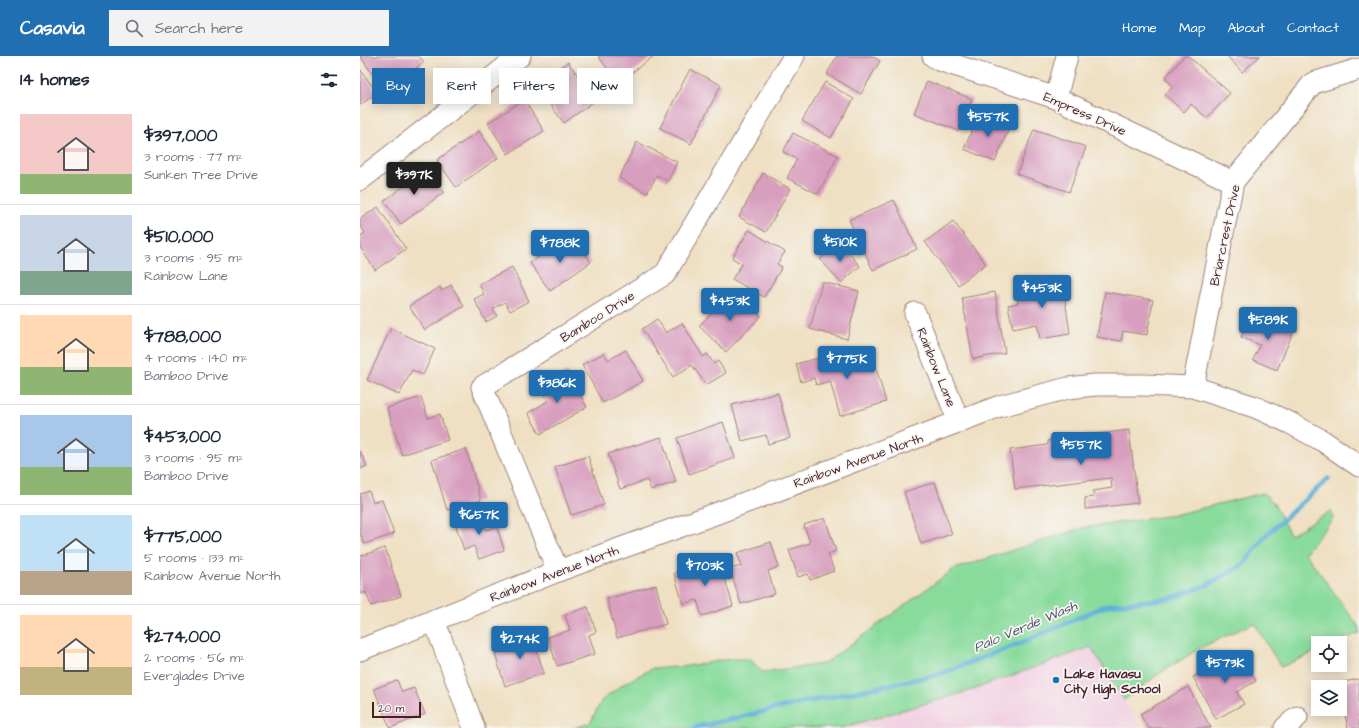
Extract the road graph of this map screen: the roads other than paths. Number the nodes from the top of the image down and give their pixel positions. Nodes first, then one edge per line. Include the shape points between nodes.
1 (520, 56) edge
2 (794, 56) edge
3 (933, 56) edge
4 (1067, 56) edge
5 (1359, 69) edge
6 (1056, 98) junction
7 (360, 180) edge
8 (1233, 182) junction
9 (915, 313) dead end
10 (1193, 387) junction
11 (958, 422) junction
12 (1359, 466) edge
13 (558, 571) junction
14 (434, 620) junction
15 (360, 650) edge
16 (474, 728) edge

1 - 7 street
2 - 13 street, Bamboo Drive via 665,274 482,387
3 - 6 street, Empress Drive
4 - 6 street
5 - 8 street, Briarcrest Drive via 1313,83
6 - 8 street, Empress Drive
8 - 10 street, Briarcrest Drive
9 - 11 street, Rainbow Lane
10 - 11 street, Rainbow Avenue North via 1095,385 1068,388 1000,406
10 - 12 street, Rainbow Avenue North via 1255,407 1290,422
11 - 13 street, Rainbow Avenue North
13 - 14 street, Rainbow Avenue North
14 - 15 street, Rainbow Avenue North
14 - 16 street

